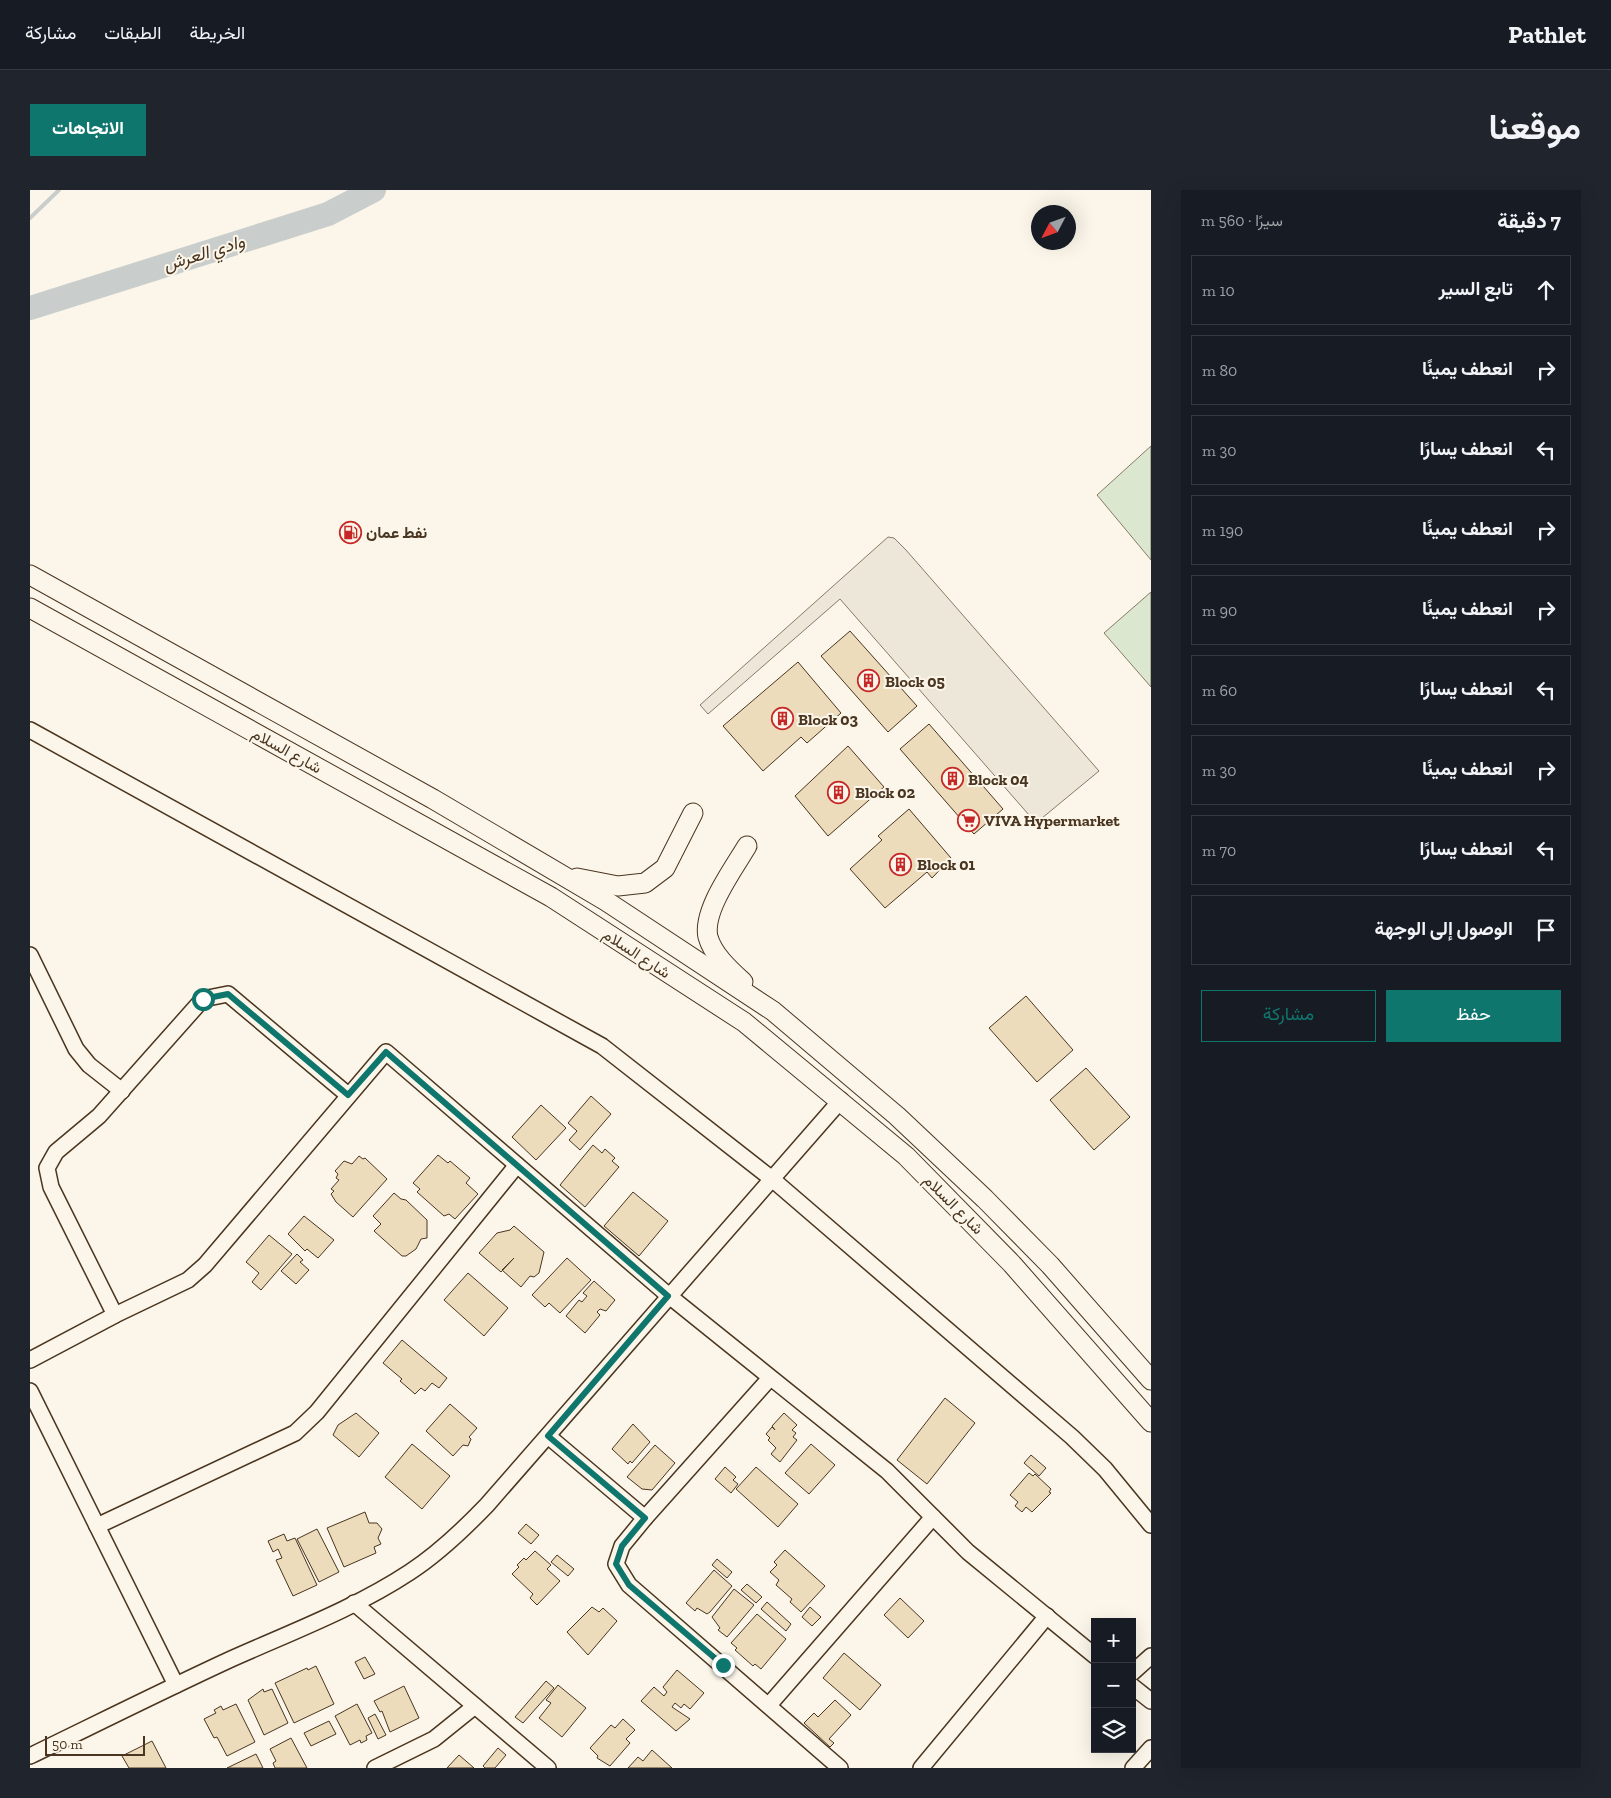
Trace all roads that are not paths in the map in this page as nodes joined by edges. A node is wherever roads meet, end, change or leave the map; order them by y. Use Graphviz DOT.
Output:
graph roads {
  1 [pos="30,575"];
  2 [pos="30,608"];
  3 [pos="30,730"];
  4 [pos="693,813"];
  5 [pos="747,846"];
  6 [pos="559,874"];
  7 [pos="30,955"];
  8 [pos="773,1011"];
  9 [pos="122,1091"];
  10 [pos="348,1095"];
  11 [pos="841,1100"];
  12 [pos="517,1165"];
  13 [pos="772,1178"];
  14 [pos="668,1296"];
  15 [pos="115,1315"];
  16 [pos="30,1360"];
  17 [pos="770,1378"];
  18 [pos="1151,1380"];
  19 [pos="30,1391"];
  20 [pos="1151,1422"];
  21 [pos="548,1436"];
  22 [pos="933,1517"];
  23 [pos="645,1518"];
  24 [pos="1151,1525"];
  25 [pos="97,1526"];
  26 [pos="354,1603"];
  27 [pos="1047,1616"];
  28 [pos="1091,1653"];
  29 [pos="1151,1656"];
  30 [pos="1136,1669"];
  31 [pos="176,1685"];
  32 [pos="1136,1689"];
  33 [pos="1151,1701"];
  34 [pos="769,1705"];
  35 [pos="475,1706"];
  36 [pos="1151,1748"];
  37 [pos="30,1756"];
  38 [pos="375,1768"];
  39 [pos="548,1768"];
  40 [pos="840,1768"];
  41 [pos="921,1768"];
  42 [pos="1133,1768"];
  1 -- 6 [label="main road, شارع السلام"];
  2 -- 11 [label="main road, شارع السلام"];
  3 -- 13 [label="street"];
  4 -- 6 [label="main road"];
  5 -- 8 [label="main road"];
  6 -- 8 [label="main road, شارع السلام"];
  7 -- 9 [label="street"];
  8 -- 18 [label="main road, شارع السلام"];
  9 -- 10 [label="street"];
  9 -- 15 [label="street"];
  10 -- 12 [label="street"];
  10 -- 15 [label="street"];
  11 -- 13 [label="street"];
  11 -- 20 [label="main road, شارع السلام"];
  12 -- 14 [label="street"];
  12 -- 25 [label="street"];
  13 -- 14 [label="street"];
  13 -- 24 [label="street"];
  14 -- 17 [label="street"];
  14 -- 21 [label="street"];
  15 -- 16 [label="street"];
  17 -- 22 [label="street"];
  17 -- 23 [label="street"];
  19 -- 25 [label="street"];
  21 -- 23 [label="street"];
  21 -- 26 [label="street"];
  22 -- 27 [label="street"];
  22 -- 34 [label="street"];
  23 -- 34 [label="street"];
  25 -- 31 [label="street"];
  26 -- 31 [label="street"];
  26 -- 35 [label="street"];
  27 -- 28 [label="street"];
  27 -- 41 [label="street"];
  29 -- 30 [label="street"];
  31 -- 37 [label="street"];
  32 -- 33 [label="street"];
  34 -- 40 [label="street"];
  35 -- 38 [label="street"];
  35 -- 39 [label="street"];
  36 -- 42 [label="street"];
}
